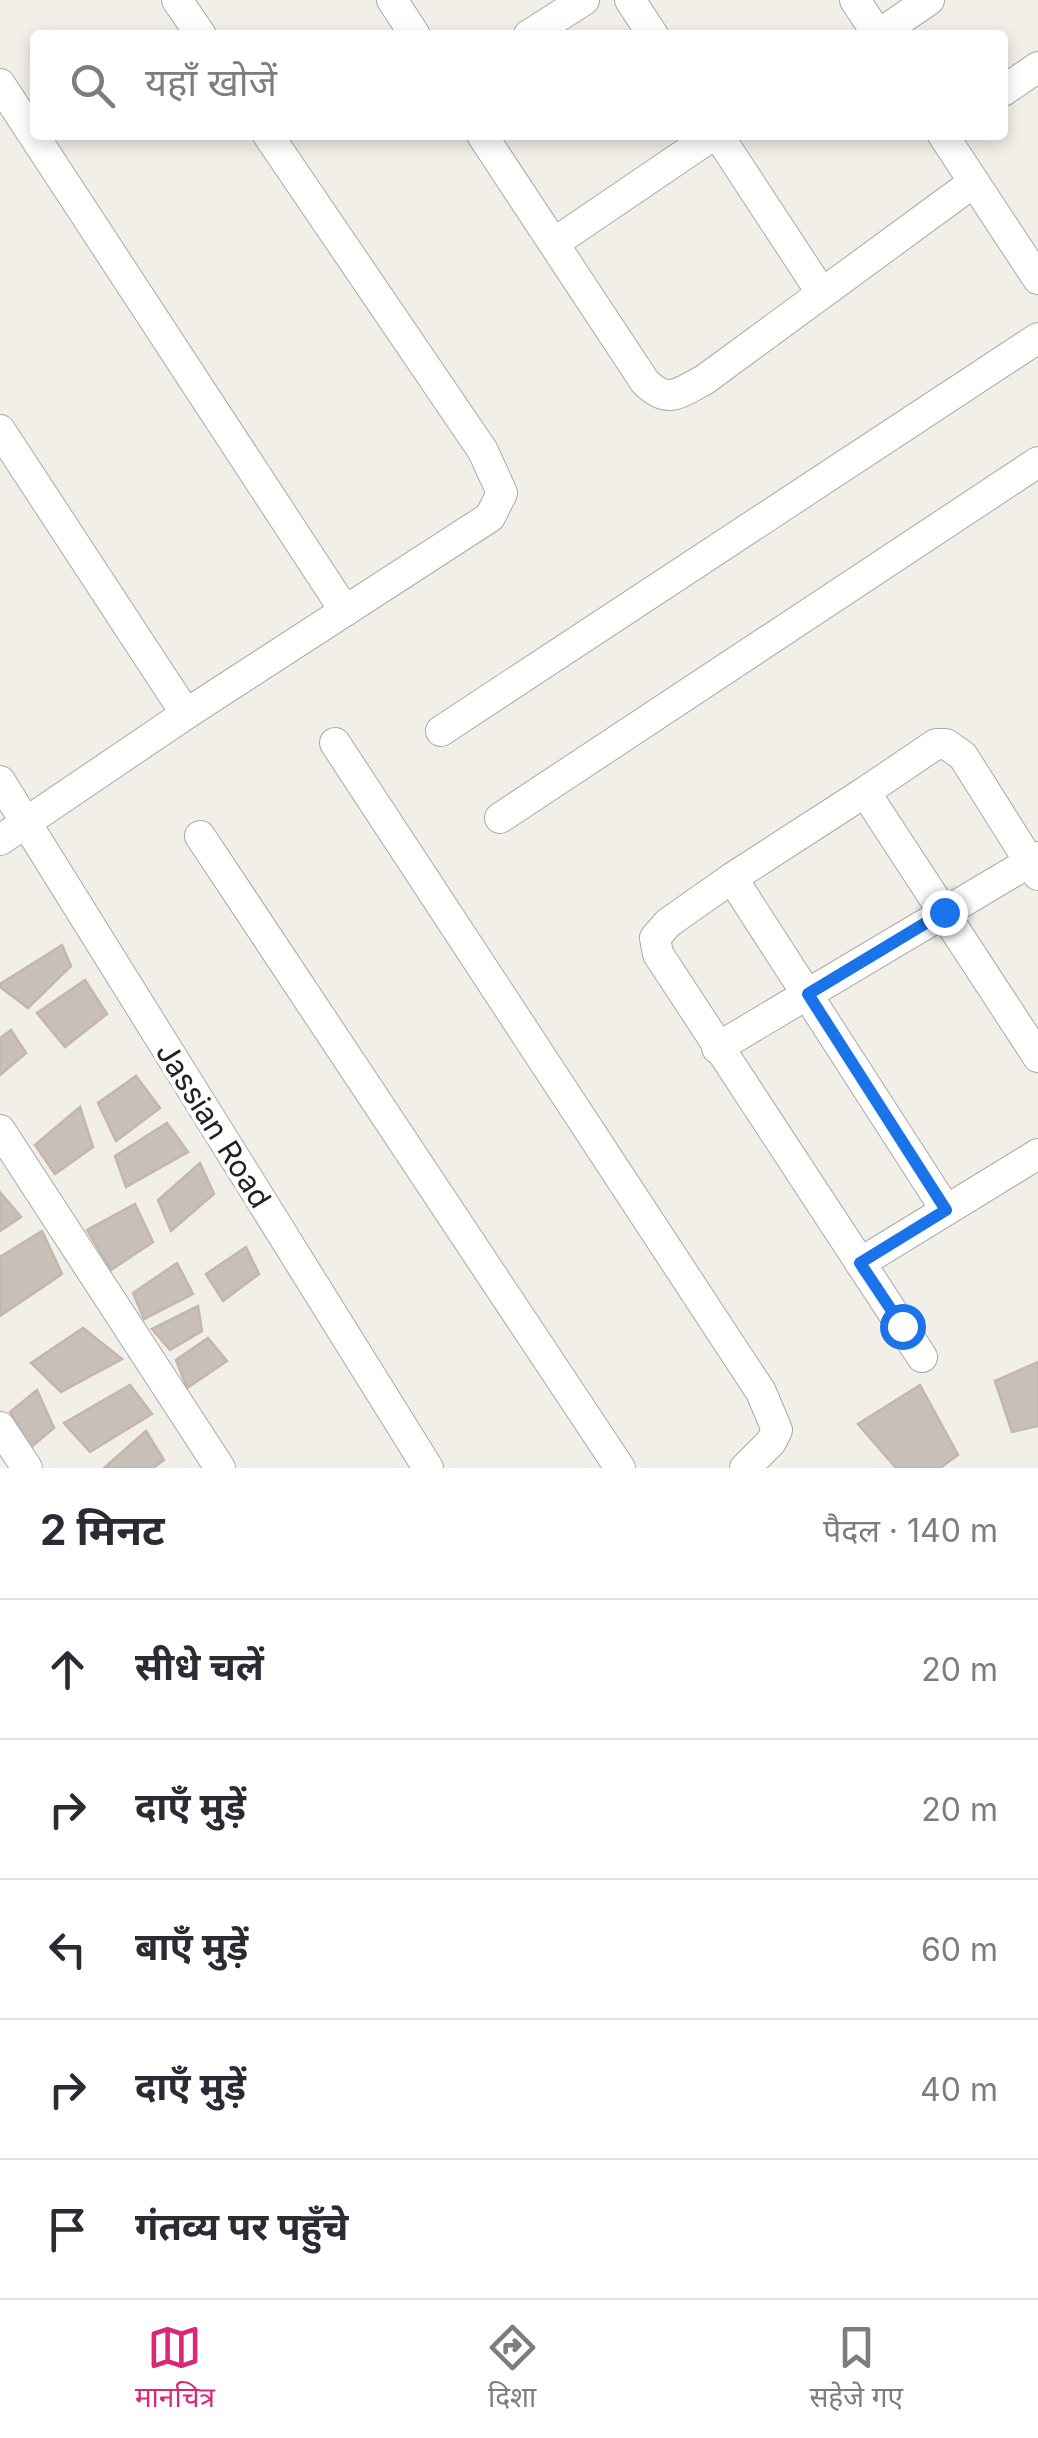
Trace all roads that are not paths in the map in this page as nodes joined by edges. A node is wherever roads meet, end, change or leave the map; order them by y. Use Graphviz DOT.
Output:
graph roads {
  1 [pos="177,0"];
  2 [pos="392,0"];
  3 [pos="584,0"];
  4 [pos="630,0"];
  5 [pos="855,0"];
  6 [pos="930,0"];
  7 [pos="198,30"];
  8 [pos="412,30"];
  9 [pos="537,30"];
  10 [pos="650,30"];
  11 [pos="870,30"];
  12 [pos="877,30"];
  13 [pos="1038,67"];
  14 [pos="0,84"];
  15 [pos="1008,88"];
  16 [pos="30,130"];
  17 [pos="37,140"];
  18 [pos="271,140"];
  19 [pos="485,140"];
  20 [pos="709,140"];
  21 [pos="719,140"];
  22 [pos="947,140"];
  23 [pos="974,182"];
  24 [pos="554,244"];
  25 [pos="1035,267"];
  26 [pos="821,292"];
  27 [pos="1038,338"];
  28 [pos="0,430"];
  29 [pos="1038,462"];
  30 [pos="345,611"];
  31 [pos="186,714"];
  32 [pos="441,731"];
  33 [pos="334,744"];
  34 [pos="0,781"];
  35 [pos="864,792"];
  36 [pos="500,818"];
  37 [pos="26,822"];
  38 [pos="200,836"];
  39 [pos="0,840"];
  40 [pos="1035,864"];
  41 [pos="732,878"];
  42 [pos="944,912"];
  43 [pos="808,994"];
  44 [pos="718,1048"];
  45 [pos="1038,1057"];
  46 [pos="0,1130"];
  47 [pos="1038,1154"];
  48 [pos="946,1210"];
  49 [pos="860,1263"];
  50 [pos="922,1357"];
  51 [pos="0,1427"];
  52 [pos="27,1468"];
  53 [pos="220,1468"];
  54 [pos="428,1468"];
  55 [pos="620,1468"];
  56 [pos="745,1468"];
  1 -- 7 [label="street"];
  2 -- 8 [label="street"];
  3 -- 9 [label="street"];
  4 -- 10 [label="street"];
  5 -- 11 [label="street"];
  6 -- 12 [label="street"];
  13 -- 15 [label="street"];
  14 -- 16 [label="street"];
  17 -- 30 [label="street"];
  18 -- 30 [label="street"];
  19 -- 24 [label="street"];
  20 -- 24 [label="street"];
  21 -- 26 [label="street"];
  22 -- 23 [label="street"];
  23 -- 25 [label="street"];
  23 -- 26 [label="street"];
  24 -- 26 [label="street"];
  27 -- 32 [label="street"];
  28 -- 31 [label="street"];
  29 -- 36 [label="street"];
  30 -- 31 [label="street"];
  31 -- 37 [label="street"];
  33 -- 56 [label="street"];
  34 -- 37 [label="street, Jassian Road"];
  35 -- 40 [label="street"];
  35 -- 41 [label="street"];
  35 -- 42 [label="street"];
  37 -- 39 [label="street"];
  37 -- 54 [label="street, Jassian Road"];
  38 -- 55 [label="street"];
  40 -- 42 [label="street"];
  41 -- 43 [label="street"];
  41 -- 44 [label="street"];
  42 -- 43 [label="street"];
  42 -- 45 [label="street"];
  43 -- 44 [label="street"];
  43 -- 48 [label="street"];
  44 -- 49 [label="street"];
  46 -- 53 [label="street"];
  47 -- 48 [label="street"];
  48 -- 49 [label="street"];
  49 -- 50 [label="street"];
  51 -- 52 [label="street"];
}
